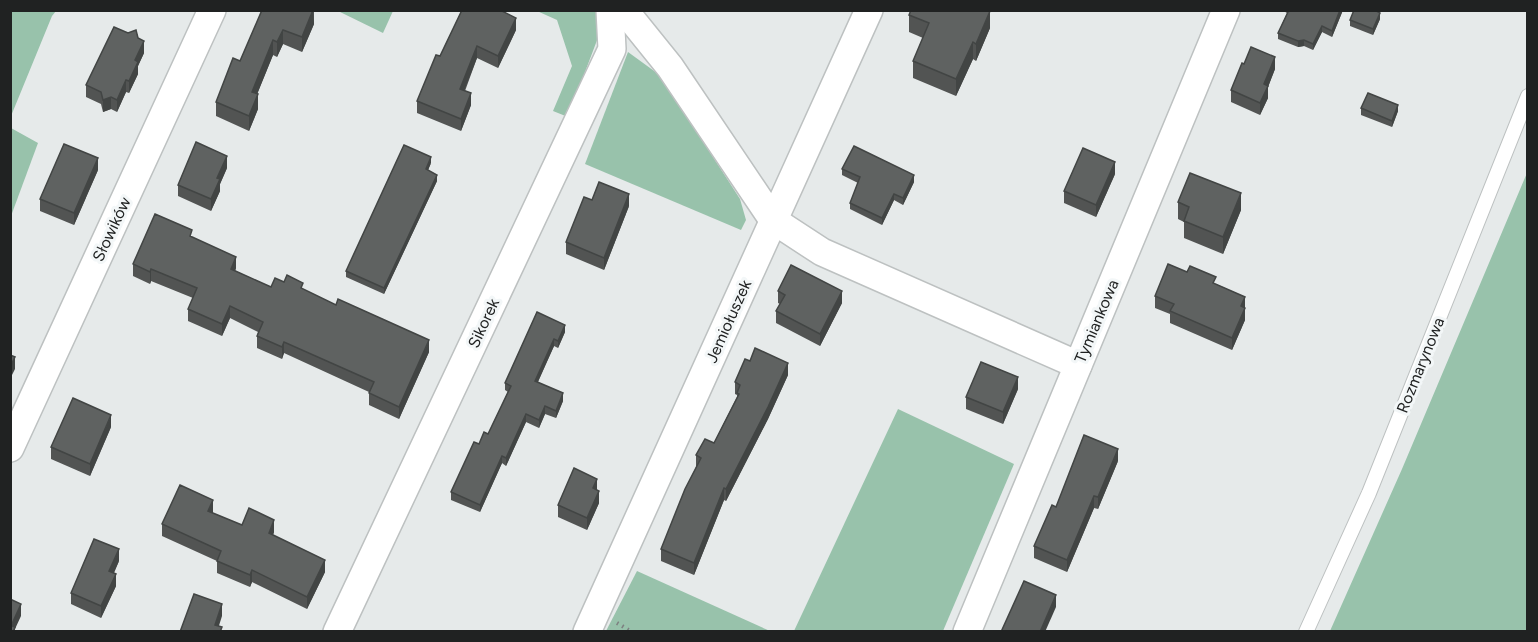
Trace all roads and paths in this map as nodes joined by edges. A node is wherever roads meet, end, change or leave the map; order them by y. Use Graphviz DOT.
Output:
graph roads {
  1 [pos="212,10"];
  2 [pos="610,10"];
  3 [pos="624,10"];
  4 [pos="869,10"];
  5 [pos="1226,10"];
  6 [pos="1527,96"];
  7 [pos="773,220"];
  8 [pos="1078,364"];
  9 [pos="10,448"];
  10 [pos="337,632"];
  11 [pos="587,632"];
  12 [pos="967,632"];
  13 [pos="1306,632"];
  1 -- 9 [label="street, Słowików"];
  2 -- 10 [label="street, Sikorek"];
  3 -- 7 [label="street"];
  4 -- 7 [label="street, Jemiołuszek"];
  5 -- 8 [label="street, Tymiankowa"];
  6 -- 13 [label="lane, Rozmarynowa"];
  7 -- 8 [label="street"];
  7 -- 11 [label="street, Jemiołuszek"];
  8 -- 12 [label="street, Tymiankowa"];
}
